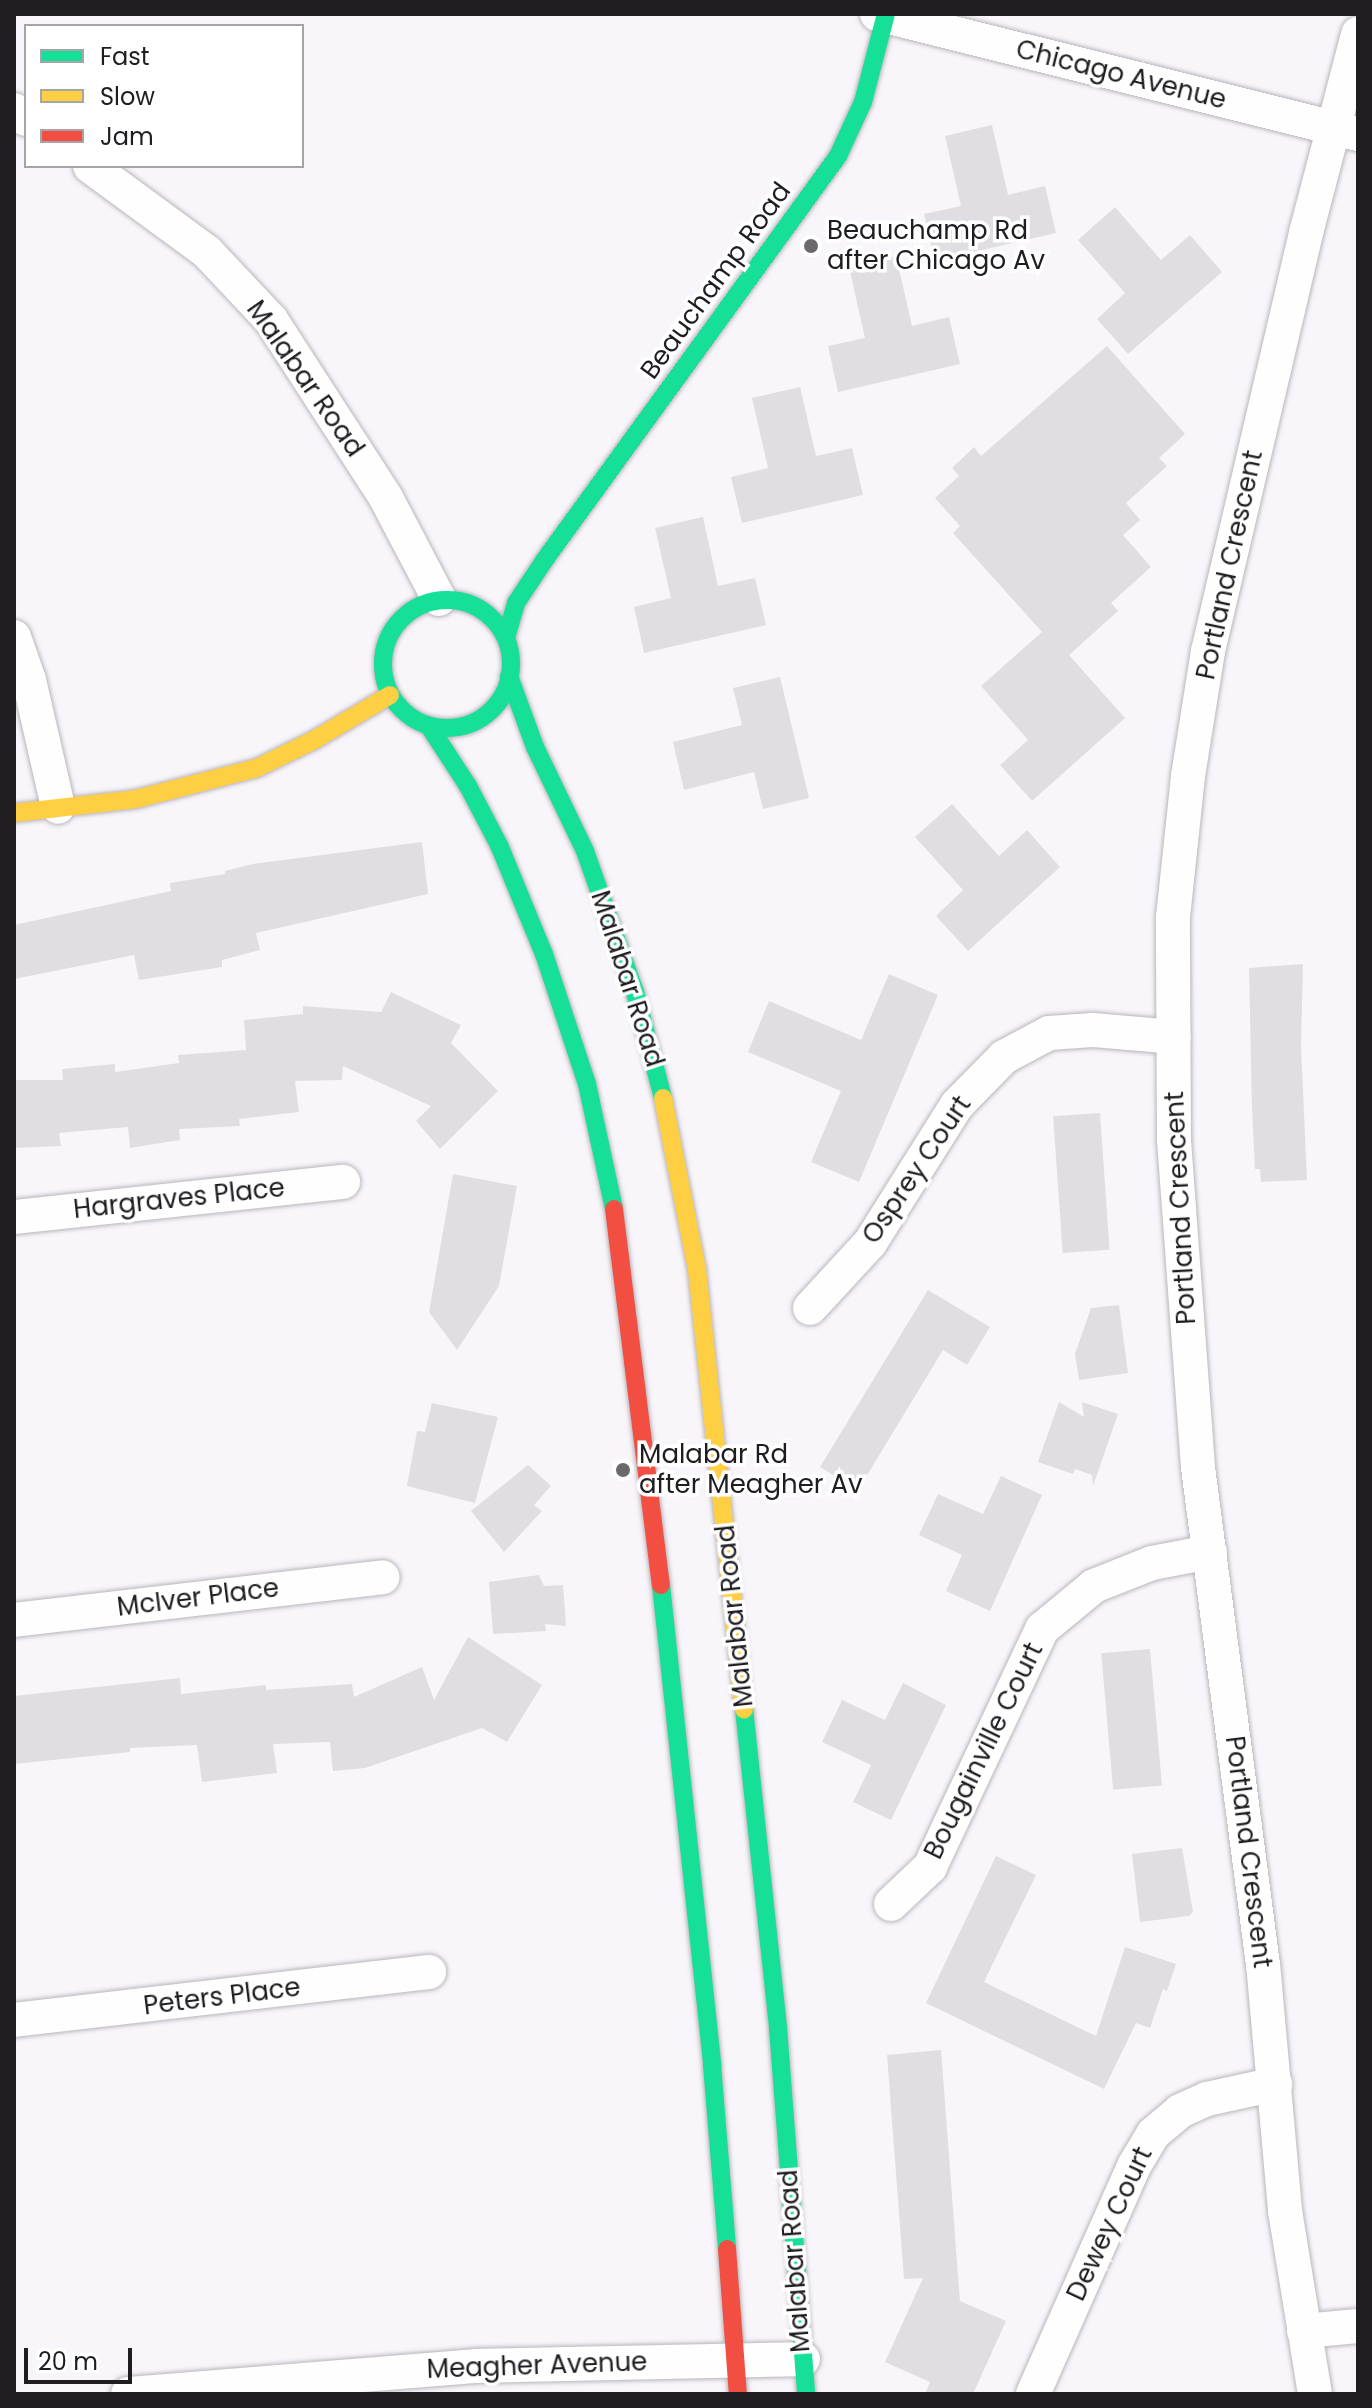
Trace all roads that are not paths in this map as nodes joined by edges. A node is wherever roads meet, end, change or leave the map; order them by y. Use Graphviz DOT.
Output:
graph roads {
  1 [pos="883,15"];
  2 [pos="1358,34"];
  3 [pos="1346,131"];
  4 [pos="93,168"];
  5 [pos="546,558"];
  6 [pos="450,600"];
  7 [pos="14,637"];
  8 [pos="506,638"];
  9 [pos="509,676"];
  10 [pos="390,695"];
  11 [pos="429,726"];
  12 [pos="58,807"];
  13 [pos="14,813"];
  14 [pos="1174,1037"];
  15 [pos="343,1182"];
  16 [pos="14,1217"];
  17 [pos="810,1308"];
  18 [pos="1210,1552"];
  19 [pos="383,1577"];
  20 [pos="14,1620"];
  21 [pos="891,1904"];
  22 [pos="429,1972"];
  23 [pos="14,2020"];
  24 [pos="1275,2084"];
  25 [pos="1358,2326"];
  26 [pos="1304,2331"];
  27 [pos="803,2359"];
  28 [pos="735,2360"];
  29 [pos="128,2394"];
  30 [pos="738,2394"];
  31 [pos="806,2394"];
  32 [pos="1033,2394"];
  33 [pos="1315,2394"];
  1 -- 3 [label="street, Chicago Avenue"];
  1 -- 5 [label="main road, Beauchamp Road"];
  2 -- 3 [label="street, Portland Crescent"];
  3 -- 14 [label="street, Portland Crescent"];
  4 -- 6 [label="street, Malabar Road"];
  5 -- 6 [label="main road, Beauchamp Road"];
  5 -- 8 [label="main road, Beauchamp Road"];
  6 -- 8 [label="main road"];
  6 -- 10 [label="main road"];
  7 -- 12 [label="street"];
  8 -- 9 [label="main road"];
  9 -- 11 [label="main road"];
  9 -- 27 [label="main road, Malabar Road"];
  10 -- 11 [label="main road"];
  10 -- 12 [label="main road"];
  11 -- 28 [label="main road"];
  12 -- 13 [label="main road"];
  14 -- 17 [label="street, Osprey Court"];
  14 -- 18 [label="street, Portland Crescent"];
  15 -- 16 [label="street, Hargraves Place"];
  18 -- 21 [label="street, Bougainville Court"];
  18 -- 24 [label="street, Portland Crescent"];
  19 -- 20 [label="street, McIver Place"];
  22 -- 23 [label="street, Peters Place"];
  24 -- 26 [label="street, Portland Crescent"];
  24 -- 32 [label="street, Dewey Court"];
  25 -- 26 [label="street"];
  26 -- 33 [label="street, Portland Crescent"];
  27 -- 28 [label="street, Meagher Avenue"];
  27 -- 31 [label="main road, Malabar Road"];
  28 -- 29 [label="street, Meagher Avenue"];
  28 -- 30 [label="main road"];
}
